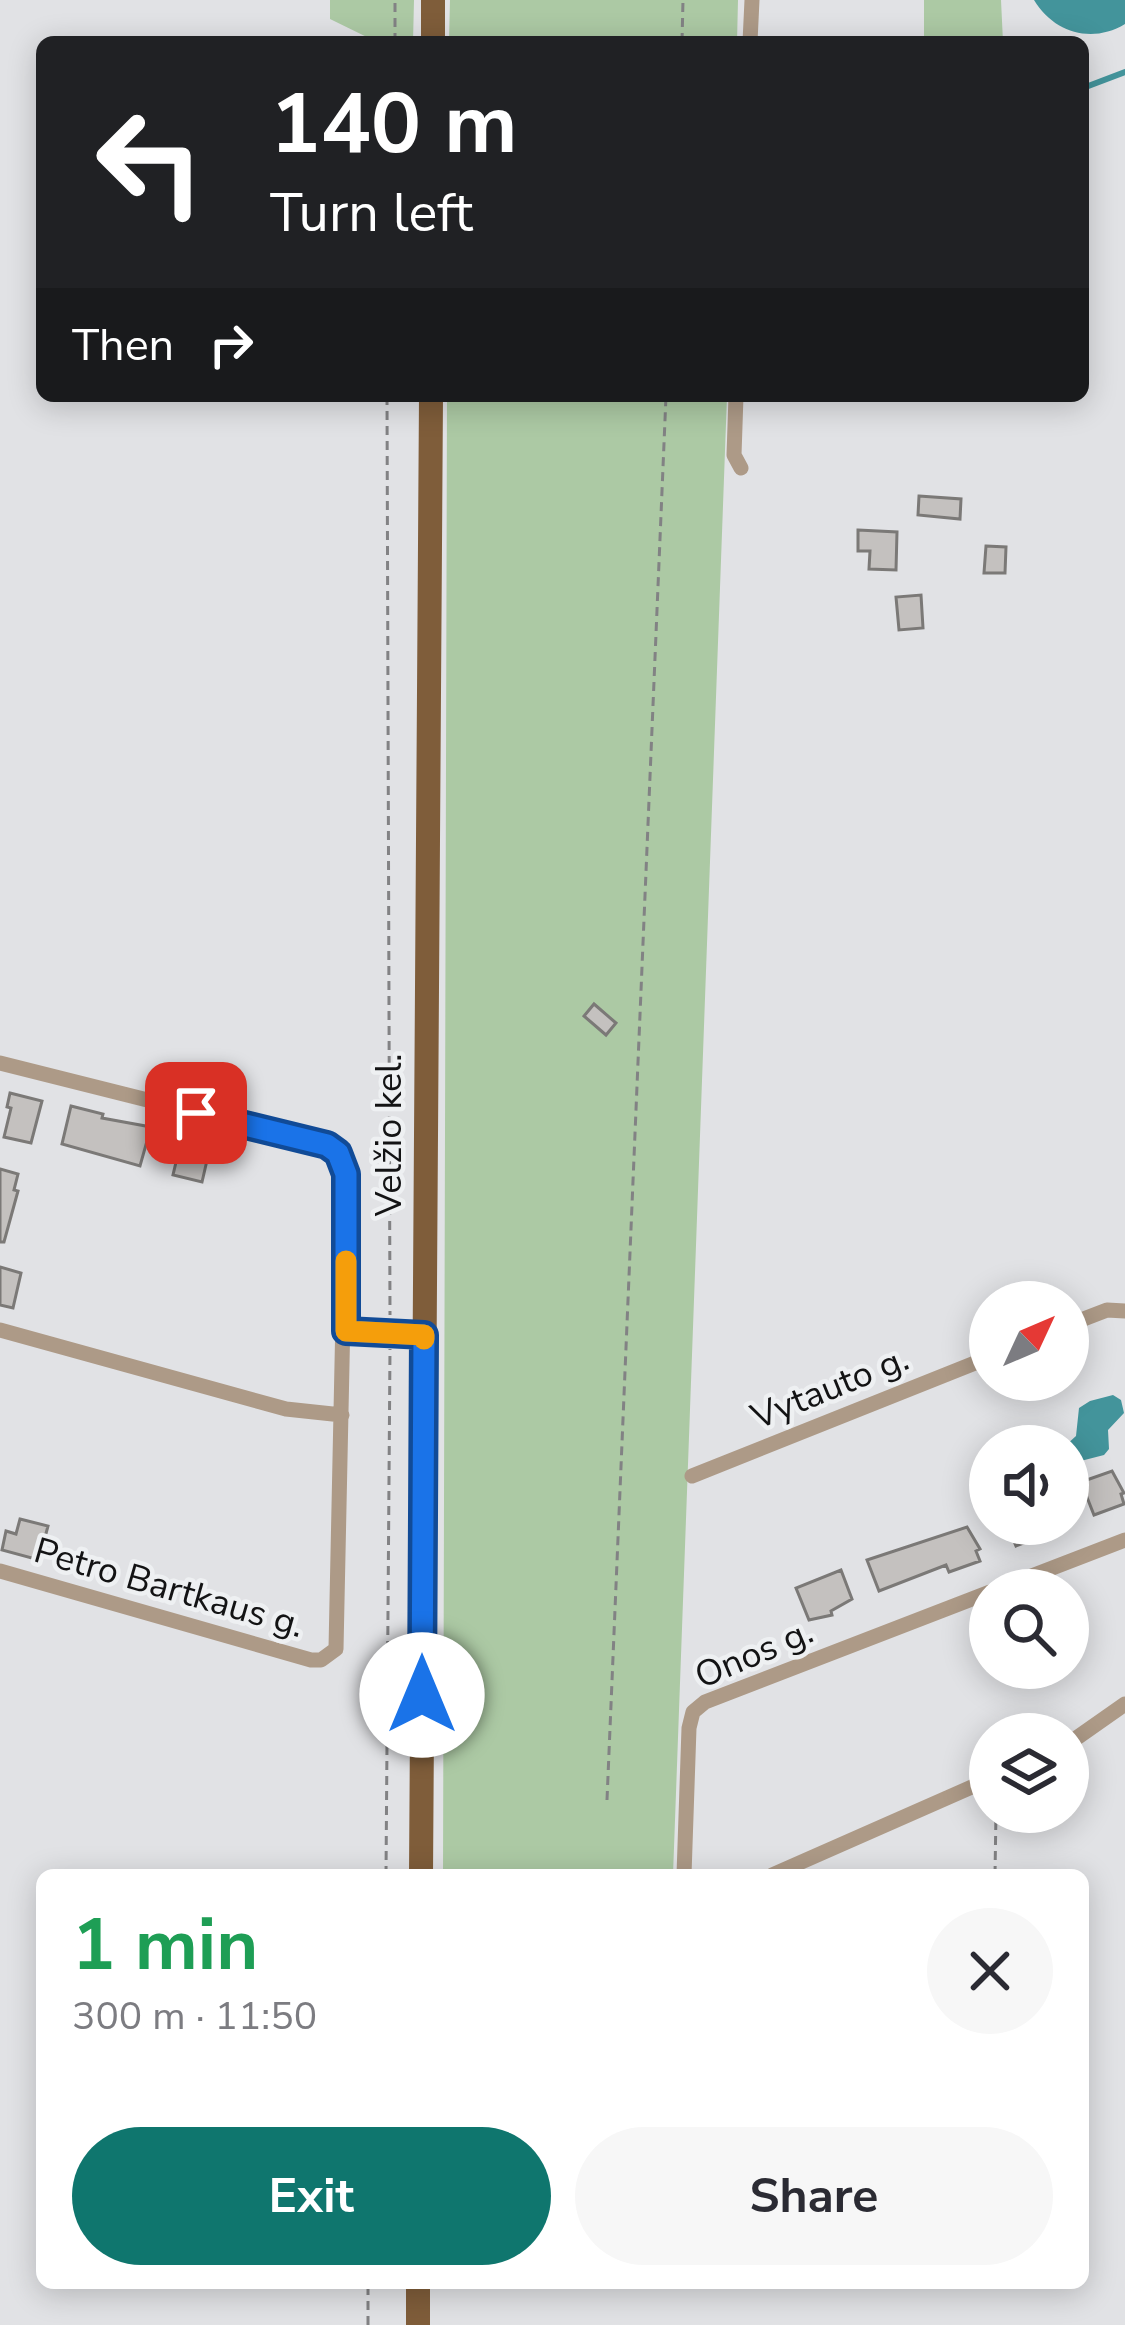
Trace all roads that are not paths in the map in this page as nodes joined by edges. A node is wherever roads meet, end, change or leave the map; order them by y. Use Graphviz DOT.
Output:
graph roads {
  1 [pos="434,0"];
  2 [pos="752,0"];
  3 [pos="433,36"];
  4 [pos="750,36"];
  5 [pos="431,402"];
  6 [pos="736,402"];
  7 [pos="741,468"];
  8 [pos="0,1063"];
  9 [pos="1125,1311"];
  10 [pos="1089,1317"];
  11 [pos="0,1330"];
  12 [pos="346,1331"];
  13 [pos="424,1335"];
  14 [pos="969,1365"];
  15 [pos="342,1415"];
  16 [pos="692,1476"];
  17 [pos="1125,1540"];
  18 [pos="1049,1569"];
  19 [pos="0,1571"];
  20 [pos="969,1600"];
  21 [pos="1125,1704"];
  22 [pos="1089,1729"];
  23 [pos="969,1788"];
  24 [pos="421,1869"];
  25 [pos="684,1869"];
  26 [pos="786,1869"];
  27 [pos="418,2289"];
  28 [pos="418,2325"];
  1 -- 3 [label="main road"];
  2 -- 4 [label="street"];
  5 -- 13 [label="main road, Velžio kel."];
  6 -- 7 [label="street"];
  8 -- 12 [label="street"];
  9 -- 10 [label="street"];
  11 -- 15 [label="street"];
  12 -- 13 [label="street"];
  12 -- 15 [label="street"];
  13 -- 24 [label="main road, Velžio kel."];
  14 -- 16 [label="street, Vytauto g."];
  15 -- 19 [label="street, Petro Bartkaus g."];
  17 -- 18 [label="street, Onos g."];
  20 -- 25 [label="street, Onos g."];
  21 -- 22 [label="street"];
  23 -- 26 [label="street"];
  27 -- 28 [label="main road"];
}
